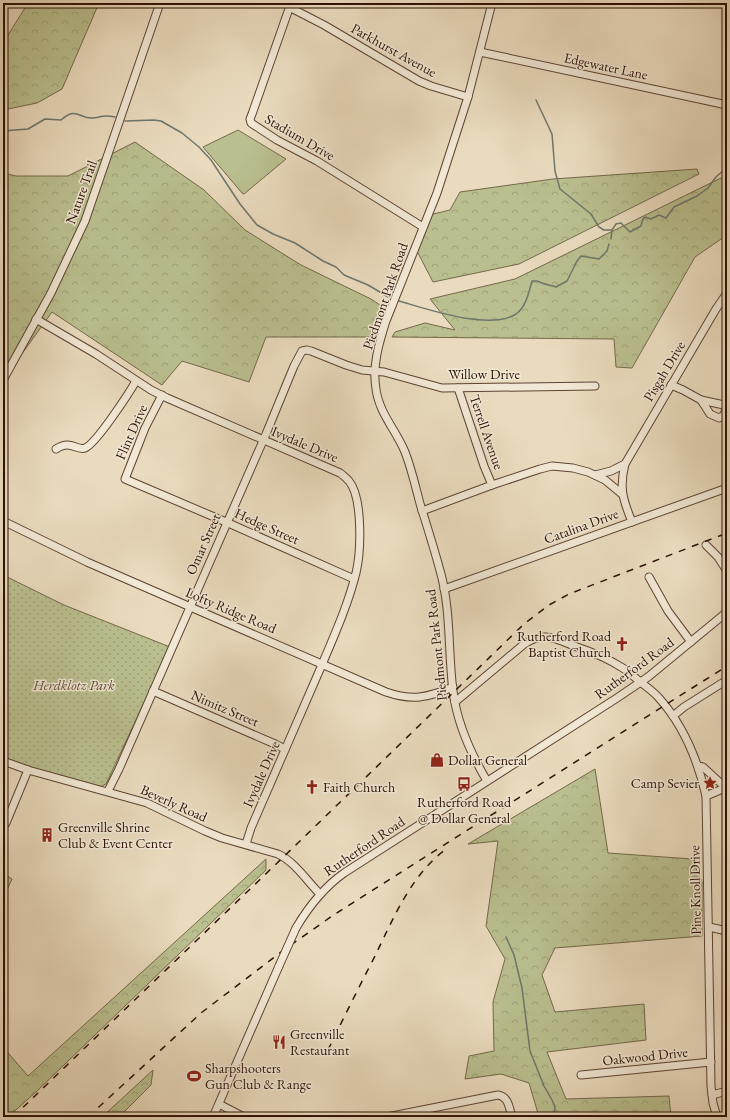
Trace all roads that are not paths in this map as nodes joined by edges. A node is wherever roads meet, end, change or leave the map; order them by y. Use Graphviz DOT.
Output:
graph roads {
  1 [pos="160,3"];
  2 [pos="492,3"];
  3 [pos="290,5"];
  4 [pos="480,52"];
  5 [pos="468,97"];
  6 [pos="727,105"];
  7 [pos="423,227"];
  8 [pos="727,293"];
  9 [pos="36,319"];
  10 [pos="302,351"];
  11 [pos="375,372"];
  12 [pos="3,380"];
  13 [pos="136,381"];
  14 [pos="671,385"];
  15 [pos="595,386"];
  16 [pos="458,388"];
  17 [pos="162,395"];
  18 [pos="700,400"];
  19 [pos="263,440"];
  20 [pos="56,449"];
  21 [pos="625,464"];
  22 [pos="595,475"];
  23 [pos="126,479"];
  24 [pos="492,485"];
  25 [pos="727,488"];
  26 [pos="622,494"];
  27 [pos="422,511"];
  28 [pos="3,521"];
  29 [pos="226,522"];
  30 [pos="632,522"];
  31 [pos="706,545"];
  32 [pos="727,571"];
  33 [pos="648,577"];
  34 [pos="354,579"];
  35 [pos="444,589"];
  36 [pos="190,606"];
  37 [pos="727,612"];
  38 [pos="692,642"];
  39 [pos="322,664"];
  40 [pos="727,680"];
  41 [pos="640,682"];
  42 [pos="453,687"];
  43 [pos="153,691"];
  44 [pos="455,702"];
  45 [pos="673,716"];
  46 [pos="285,749"];
  47 [pos="3,761"];
  48 [pos="698,766"];
  49 [pos="28,770"];
  50 [pos="487,781"];
  51 [pos="726,789"];
  52 [pos="108,791"];
  53 [pos="706,796"];
  54 [pos="3,827"];
  55 [pos="246,844"];
  56 [pos="320,894"];
  57 [pos="709,927"];
  58 [pos="727,931"];
  59 [pos="711,1062"];
  60 [pos="581,1075"];
  61 [pos="727,1091"];
  62 [pos="712,1095"];
  63 [pos="219,1104"];
  64 [pos="213,1117"];
  65 [pos="244,1117"];
  66 [pos="387,1117"];
  67 [pos="512,1117"];
  68 [pos="717,1117"];
  1 -- 9 [label="street, Nature Trail"];
  2 -- 4 [label="street, Piedmont Park Road"];
  3 -- 5 [label="street, Parkhurst Avenue"];
  3 -- 7 [label="street, Stadium Drive"];
  4 -- 5 [label="street, Piedmont Park Road"];
  4 -- 6 [label="street, Edgewater Lane"];
  5 -- 7 [label="street, Piedmont Park Road"];
  7 -- 11 [label="street, Piedmont Park Road"];
  8 -- 14 [label="street, Pisgah Drive"];
  9 -- 12 [label="street, Nature Trail"];
  9 -- 13 [label="street, Ivydale Drive"];
  10 -- 11 [label="street, Willow Drive"];
  10 -- 19 [label="street, Omar Street"];
  11 -- 16 [label="street, Willow Drive"];
  11 -- 27 [label="street, Piedmont Park Road"];
  13 -- 17 [label="street, Ivydale Drive"];
  13 -- 20 [label="street"];
  14 -- 18 [label="street"];
  14 -- 21 [label="street, Pisgah Drive"];
  15 -- 16 [label="street, Willow Drive"];
  16 -- 24 [label="street, Terrell Avenue"];
  17 -- 19 [label="street, Ivydale Drive"];
  17 -- 23 [label="street, Flint Drive"];
  19 -- 29 [label="street, Omar Street"];
  19 -- 34 [label="street, Ivydale Drive"];
  21 -- 22 [label="street"];
  21 -- 26 [label="street, Pisgah Drive"];
  22 -- 24 [label="street"];
  22 -- 26 [label="street"];
  23 -- 29 [label="street, Hedge Street"];
  24 -- 27 [label="street"];
  25 -- 30 [label="street, Catalina Drive"];
  26 -- 30 [label="street, Pisgah Drive"];
  27 -- 35 [label="street, Piedmont Park Road"];
  28 -- 36 [label="street, Lofty Ridge Road"];
  29 -- 34 [label="street, Hedge Street"];
  29 -- 36 [label="street, Omar Street"];
  30 -- 35 [label="street, Catalina Drive"];
  31 -- 32 [label="street"];
  33 -- 38 [label="street"];
  34 -- 39 [label="street, Ivydale Drive"];
  35 -- 42 [label="street, Piedmont Park Road"];
  36 -- 39 [label="street, Lofty Ridge Road"];
  36 -- 43 [label="street, Omar Street"];
  37 -- 38 [label="street, Rutherford Road"];
  38 -- 41 [label="street, Rutherford Road"];
  39 -- 42 [label="street, Lofty Ridge Road"];
  39 -- 46 [label="street, Ivydale Drive"];
  40 -- 45 [label="street"];
  41 -- 44 [label="street, Pine Knoll Drive"];
  41 -- 45 [label="street, Pine Knoll Drive"];
  41 -- 50 [label="street, Rutherford Road"];
  42 -- 44 [label="street, Piedmont Park Road"];
  43 -- 46 [label="street, Nimitz Street"];
  43 -- 52 [label="street, Omar Street"];
  44 -- 50 [label="street, Piedmont Park Road"];
  45 -- 48 [label="street, Pine Knoll Drive"];
  46 -- 55 [label="street, Ivydale Drive"];
  47 -- 49 [label="street, Beverly Road"];
  48 -- 51 [label="street"];
  48 -- 53 [label="street, Pine Knoll Drive"];
  49 -- 52 [label="street, Beverly Road"];
  49 -- 54 [label="street"];
  50 -- 56 [label="street, Rutherford Road"];
  51 -- 53 [label="street"];
  52 -- 55 [label="street, Beverly Road"];
  53 -- 57 [label="street, Pine Knoll Drive"];
  55 -- 56 [label="street, Beverly Road"];
  56 -- 63 [label="street, Rutherford Road, bridge"];
  57 -- 58 [label="street"];
  57 -- 59 [label="street, Pine Knoll Drive"];
  59 -- 60 [label="street, Oakwood Drive"];
  59 -- 62 [label="street, Pine Knoll Drive"];
  61 -- 62 [label="street"];
  62 -- 68 [label="street, Pine Knoll Drive"];
  63 -- 64 [label="street, Rutherford Road"];
  63 -- 65 [label="street"];
  66 -- 67 [label="street"];
}
